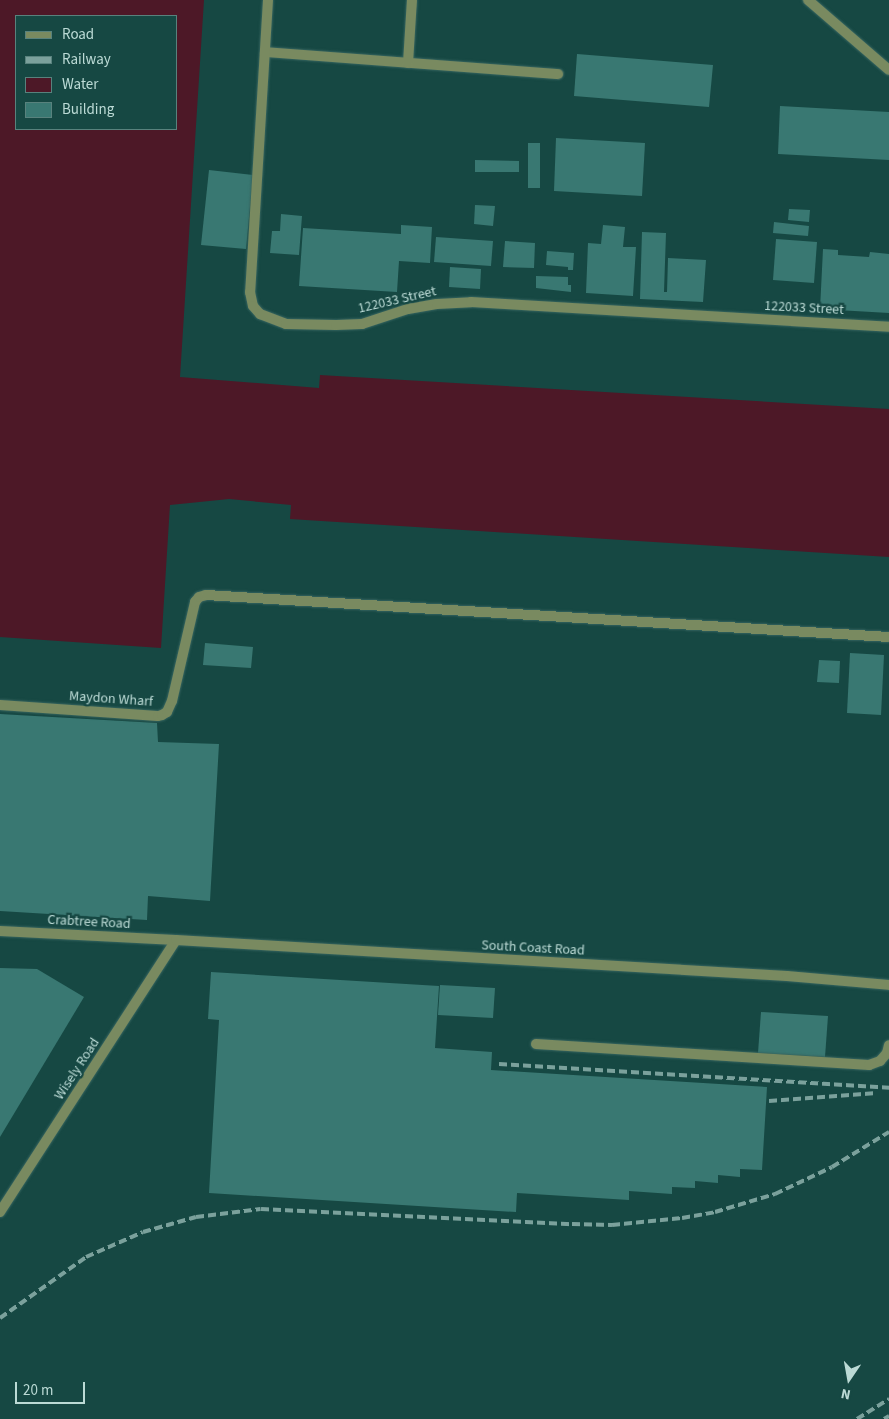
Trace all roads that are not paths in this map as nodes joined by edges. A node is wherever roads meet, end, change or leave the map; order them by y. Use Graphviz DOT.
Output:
graph roads {
  1 [pos="268,0"];
  2 [pos="412,0"];
  3 [pos="808,0"];
  4 [pos="265,52"];
  5 [pos="408,62"];
  6 [pos="889,70"];
  7 [pos="558,74"];
  8 [pos="889,327"];
  9 [pos="889,637"];
  10 [pos="0,705"];
  11 [pos="0,931"];
  12 [pos="176,940"];
  13 [pos="889,985"];
  14 [pos="536,1044"];
  15 [pos="889,1045"];
  16 [pos="0,1212"];
  1 -- 4 [label="street, 122033 Street"];
  2 -- 5 [label="street"];
  3 -- 6 [label="street"];
  4 -- 5 [label="street"];
  4 -- 8 [label="street, 122033 Street"];
  5 -- 7 [label="street"];
  9 -- 10 [label="street, Maydon Wharf"];
  11 -- 12 [label="street, Crabtree Road"];
  12 -- 13 [label="street, South Coast Road"];
  12 -- 16 [label="street, Wisely Road"];
  14 -- 15 [label="street"];
}
